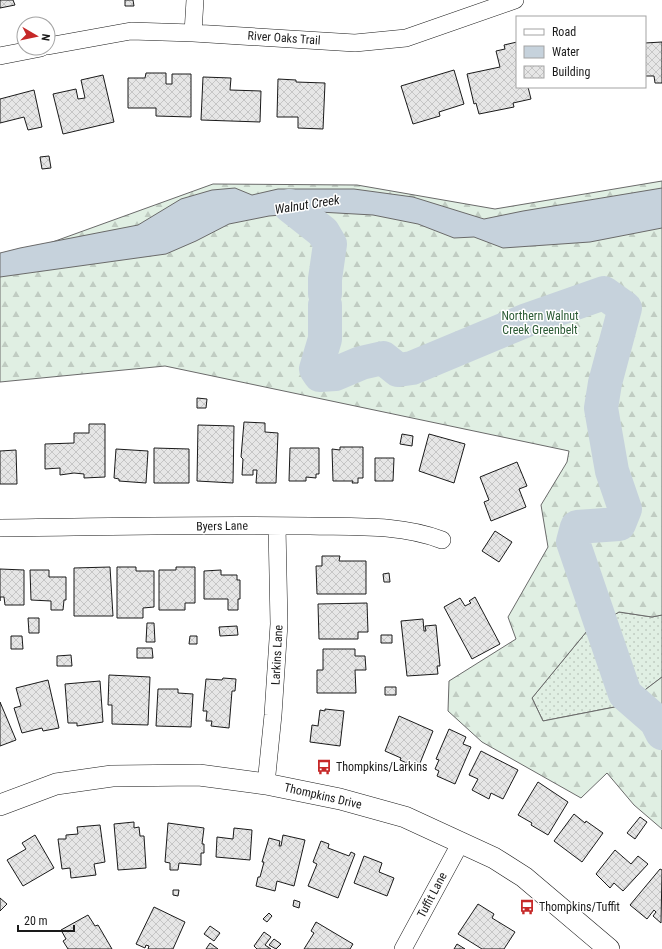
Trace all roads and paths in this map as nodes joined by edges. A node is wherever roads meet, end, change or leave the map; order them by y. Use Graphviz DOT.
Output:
graph roads {
  1 [pos="195,0"];
  2 [pos="515,0"];
  3 [pos="193,33"];
  4 [pos="56,45"];
  5 [pos="16,53"];
  6 [pos="0,56"];
  7 [pos="277,526"];
  8 [pos="0,528"];
  9 [pos="442,540"];
  10 [pos="266,784"];
  11 [pos="0,805"];
  12 [pos="461,842"];
  13 [pos="403,949"];
  14 [pos="609,949"];
  1 -- 3 [label="street"];
  2 -- 3 [label="street, River Oaks Trail"];
  3 -- 4 [label="street, River Oaks Trail"];
  5 -- 6 [label="street"];
  7 -- 8 [label="street, Byers Lane"];
  7 -- 9 [label="street, Byers Lane"];
  7 -- 10 [label="street, Larkins Lane"];
  10 -- 11 [label="street, Thompkins Drive"];
  10 -- 12 [label="street, Thompkins Drive"];
  12 -- 13 [label="street, Tuffit Lane"];
  12 -- 14 [label="street, Thompkins Drive"];
}
